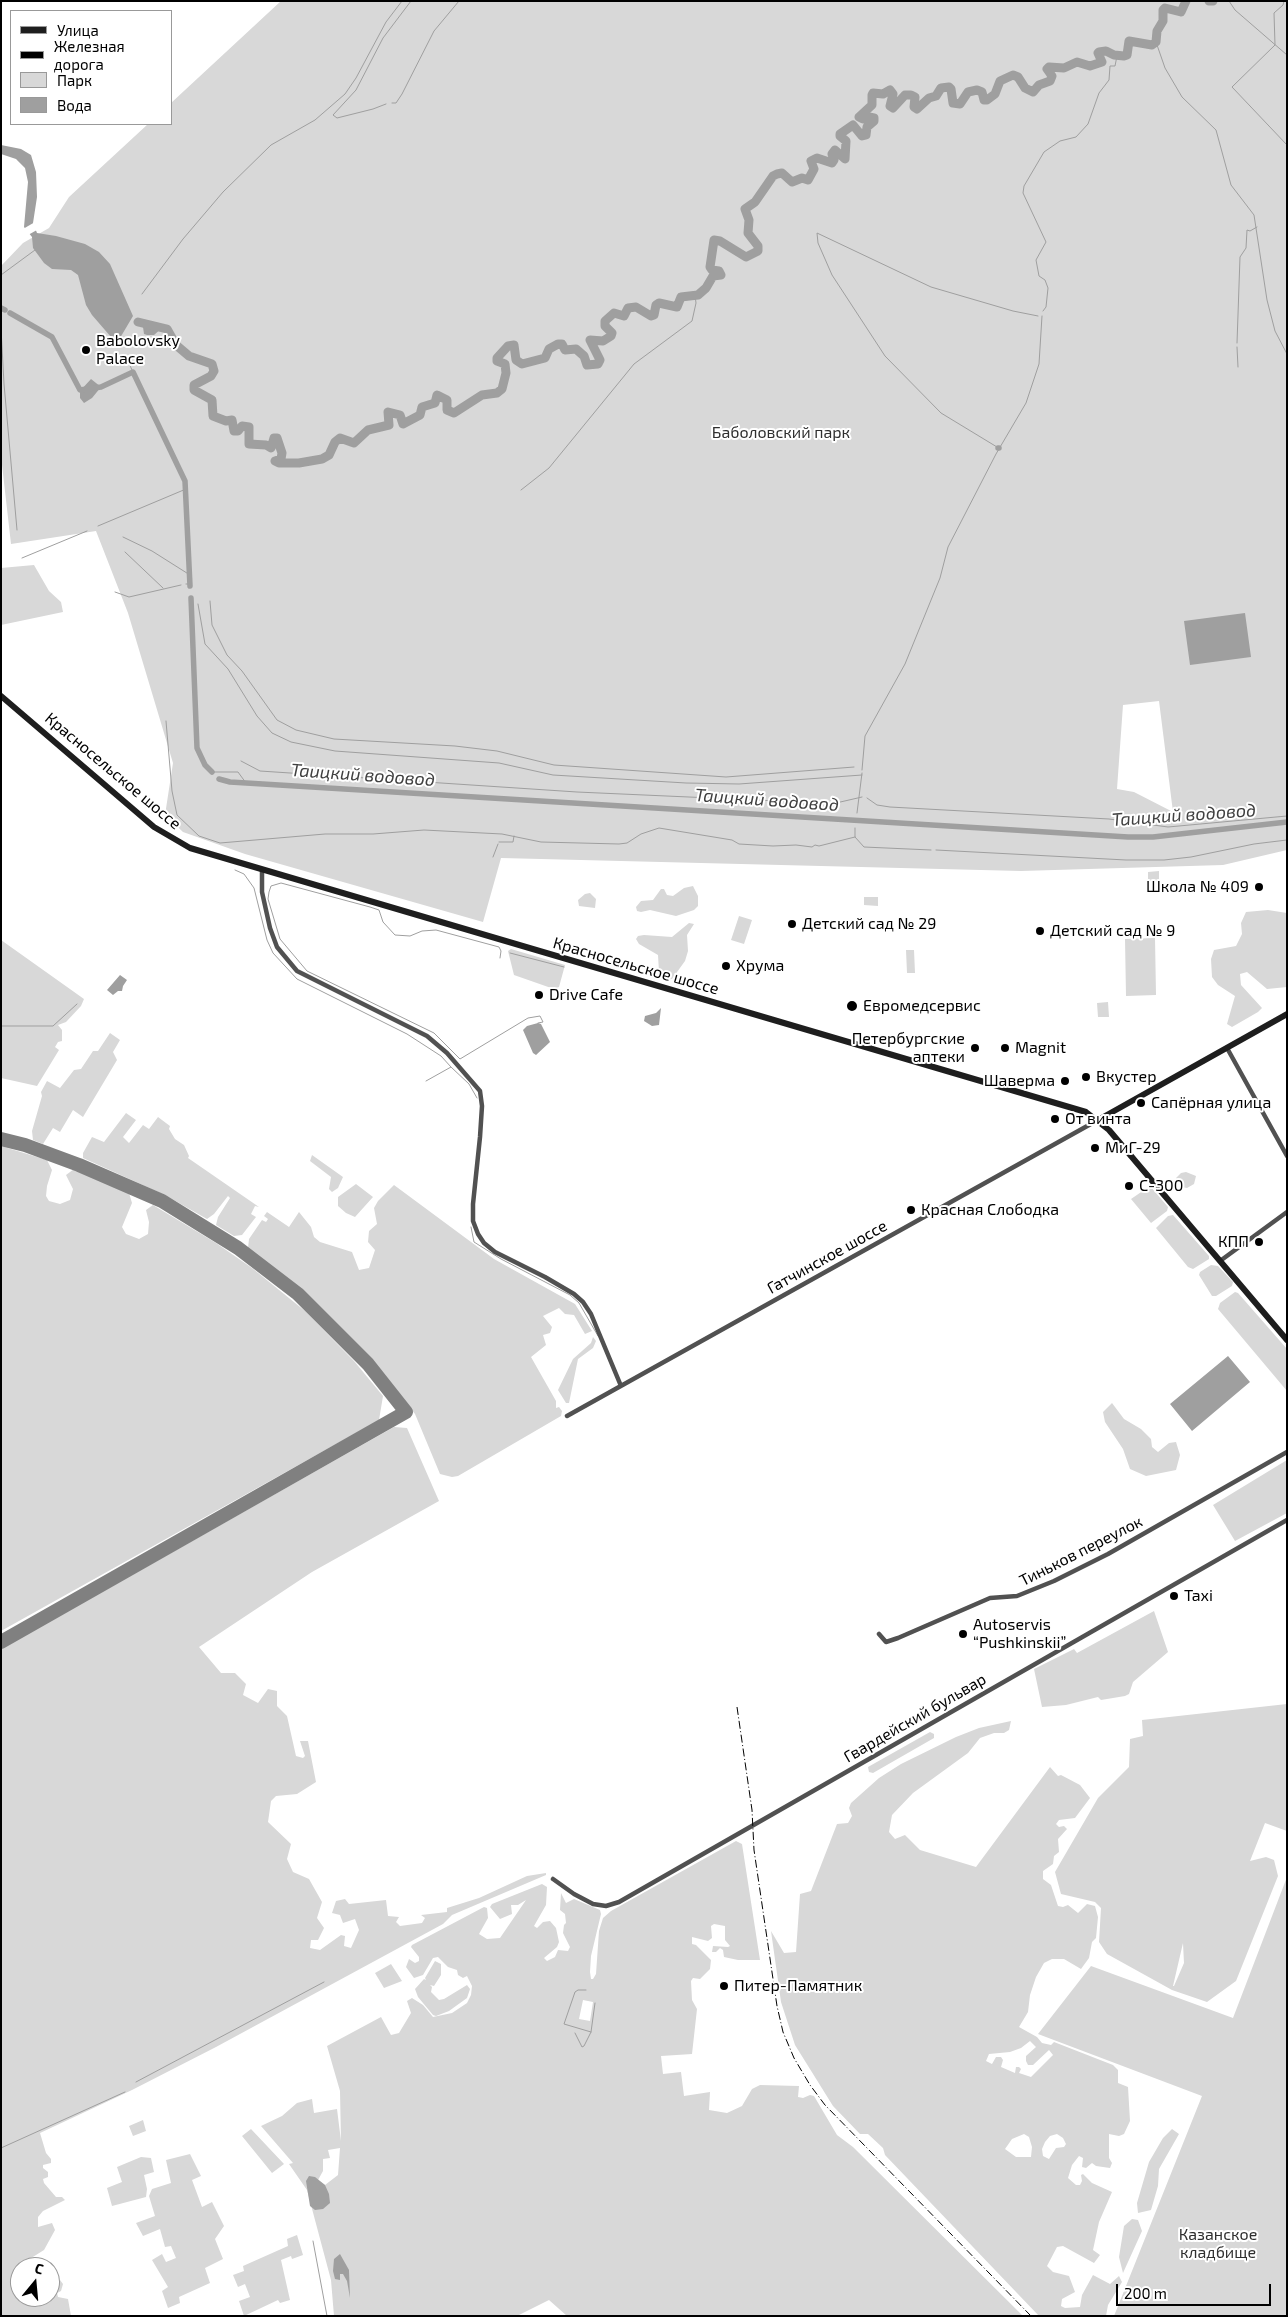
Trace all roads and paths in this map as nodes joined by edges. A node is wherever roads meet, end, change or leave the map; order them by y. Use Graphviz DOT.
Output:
graph roads {
  1 [pos="1,696"];
  2 [pos="262,871"];
  3 [pos="1287,1014"];
  4 [pos="1226,1048"];
  5 [pos="1098,1120"];
  6 [pos="1287,1156"];
  7 [pos="1287,1212"];
  8 [pos="1220,1261"];
  9 [pos="1287,1340"];
  10 [pos="621,1386"];
  11 [pos="567,1416"];
  12 [pos="1287,1452"];
  13 [pos="1287,1520"];
  14 [pos="879,1634"];
  15 [pos="553,1879"];
  1 -- 2 [label="main road, Красносельское шоссе"];
  2 -- 5 [label="main road, Красносельское шоссе"];
  2 -- 10 [label="street"];
  3 -- 4 [label="main road"];
  4 -- 5 [label="main road"];
  4 -- 6 [label="street"];
  5 -- 8 [label="main road"];
  5 -- 10 [label="street, Гатчинское шоссе"];
  7 -- 8 [label="street"];
  8 -- 9 [label="main road"];
  10 -- 11 [label="street, Гатчинское шоссе"];
  12 -- 14 [label="street, Тиньков переулок"];
  13 -- 15 [label="street, Гвардейский бульвар"];
}
